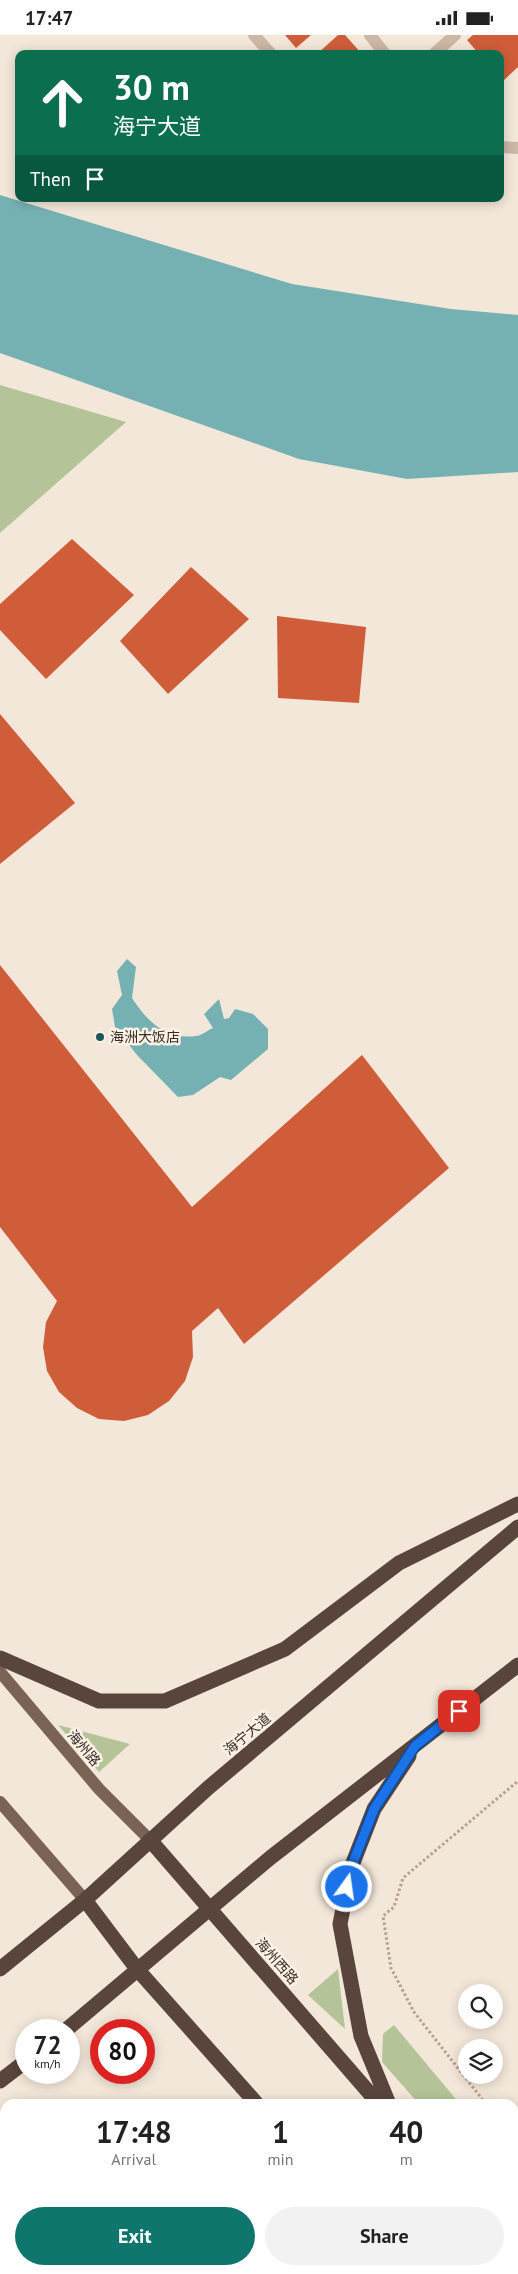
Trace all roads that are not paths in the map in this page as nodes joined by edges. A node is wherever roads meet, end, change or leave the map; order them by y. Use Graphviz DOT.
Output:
graph roads {
  1 [pos="254,35"];
  2 [pos="370,35"];
  3 [pos="455,35"];
  4 [pos="267,50"];
  5 [pos="383,50"];
  6 [pos="438,50"];
  7 [pos="504,147"];
  8 [pos="518,148"];
  9 [pos="518,1503"];
  10 [pos="518,1527"];
  11 [pos="0,1657"];
  12 [pos="518,1665"];
  13 [pos="0,1672"];
  14 [pos="415,1746"];
  15 [pos="0,1802"];
  16 [pos="150,1840"];
  17 [pos="85,1900"];
  18 [pos="210,1908"];
  19 [pos="0,1969"];
  20 [pos="137,1969"];
  21 [pos="79,2019"];
  22 [pos="15,2069"];
  23 [pos="0,2081"];
  24 [pos="253,2099"];
  25 [pos="375,2099"];
  26 [pos="387,2099"];
  1 -- 4 [label="street"];
  2 -- 5 [label="street"];
  3 -- 6 [label="street"];
  7 -- 8 [label="street"];
  9 -- 11 [label="highway"];
  10 -- 16 [label="highway, 海宁大道"];
  12 -- 14 [label="highway"];
  13 -- 16 [label="main road, 海州路"];
  14 -- 18 [label="highway"];
  14 -- 26 [label="highway"];
  15 -- 17 [label="main road"];
  16 -- 17 [label="highway, 海宁大道"];
  16 -- 18 [label="highway, 海州西路"];
  17 -- 19 [label="highway, 海宁大道"];
  17 -- 20 [label="highway"];
  18 -- 20 [label="highway"];
  18 -- 25 [label="highway, 海州西路"];
  20 -- 21 [label="highway"];
  20 -- 24 [label="highway"];
  22 -- 23 [label="highway"];
}
